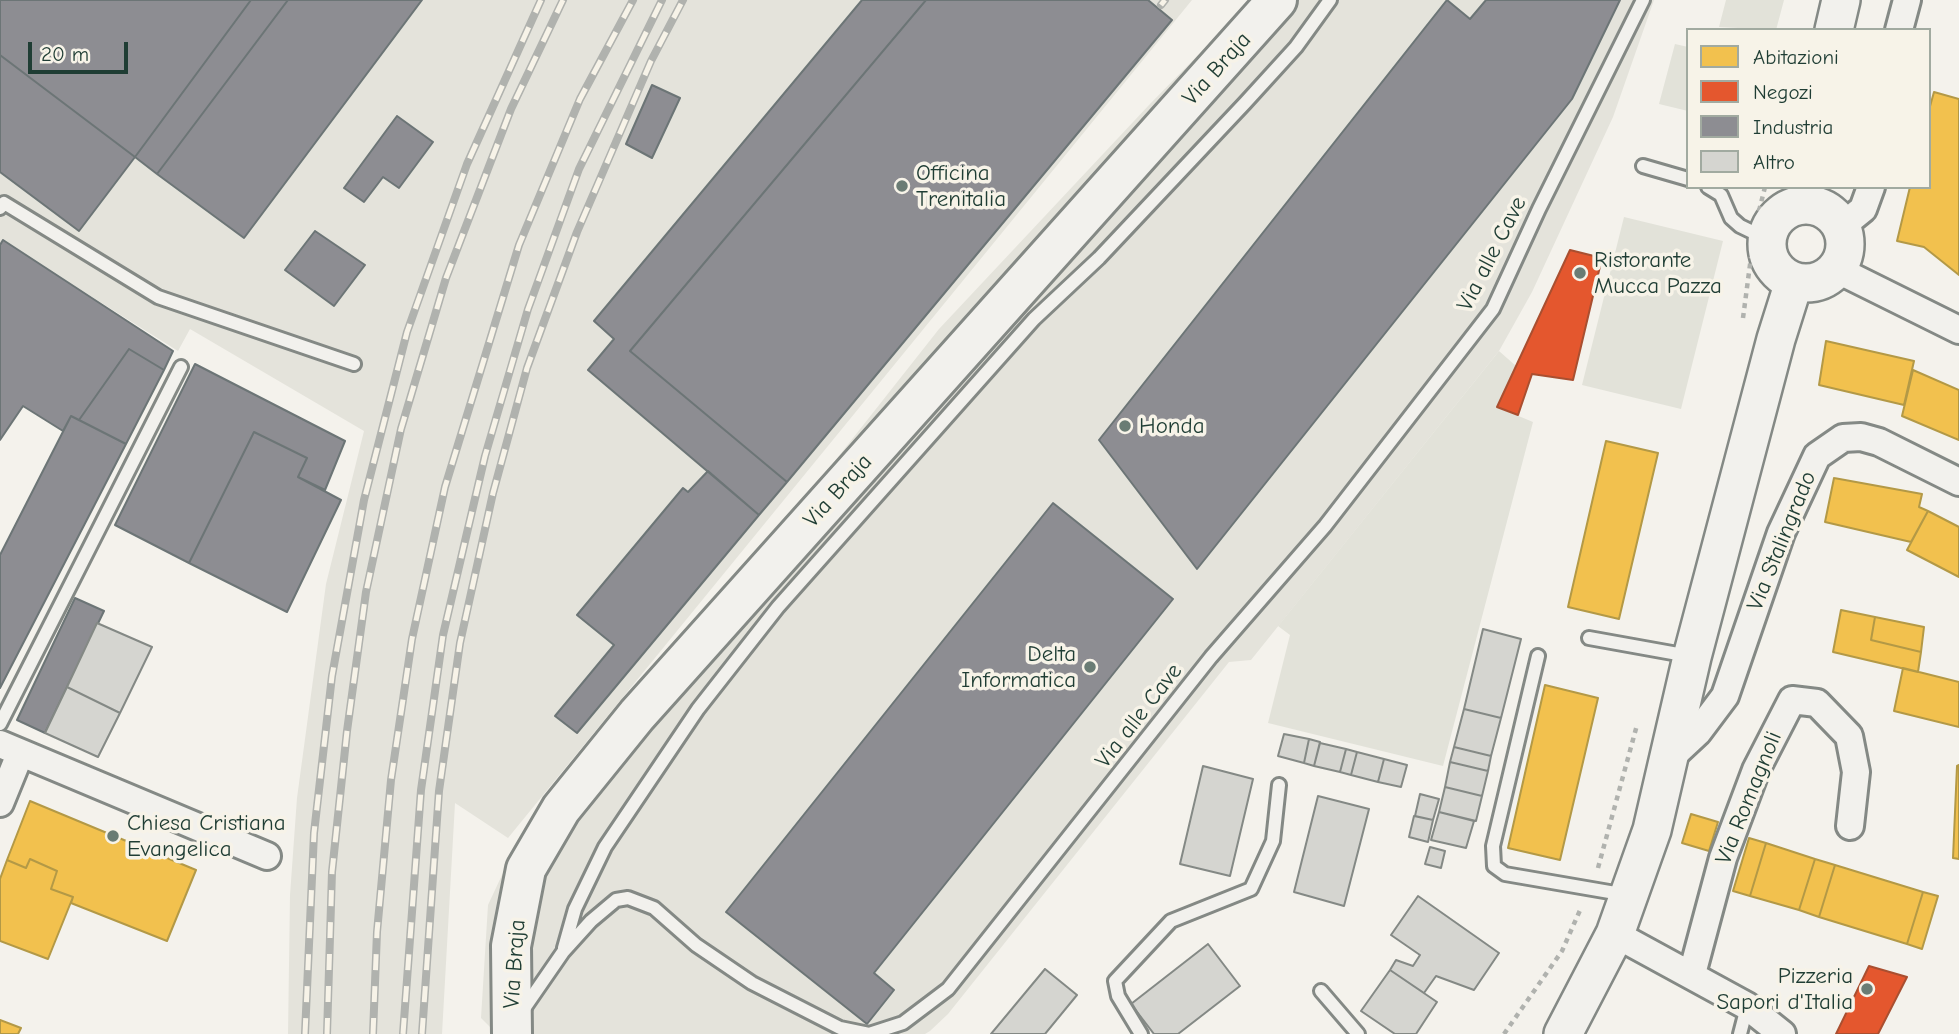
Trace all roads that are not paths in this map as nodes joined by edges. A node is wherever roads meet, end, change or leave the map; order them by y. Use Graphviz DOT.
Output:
graph roads {
  1 [pos="1277,0"];
  2 [pos="1330,0"];
  3 [pos="1643,0"];
  4 [pos="1841,0"];
  5 [pos="1907,0"];
  6 [pos="1834,28"];
  7 [pos="1900,28"];
  8 [pos="1643,166"];
  9 [pos="1686,178"];
  10 [pos="1711,189"];
  11 [pos="1870,189"];
  12 [pos="1802,196"];
  13 [pos="0,208"];
  14 [pos="1842,226"];
  15 [pos="1767,239"];
  16 [pos="1836,269"];
  17 [pos="1794,282"];
  18 [pos="1959,330"];
  19 [pos="354,364"];
  20 [pos="181,367"];
  21 [pos="1959,482"];
  22 [pos="1589,638"];
  23 [pos="1538,656"];
  24 [pos="1692,657"];
  25 [pos="0,724"];
  26 [pos="10,749"];
  27 [pos="1669,759"];
  28 [pos="1279,785"];
  29 [pos="0,803"];
  30 [pos="1850,826"];
  31 [pos="267,856"];
  32 [pos="1630,896"];
  33 [pos="1615,934"];
  34 [pos="563,952"];
  35 [pos="1692,974"];
  36 [pos="1321,991"];
  37 [pos="1747,1006"];
  38 [pos="512,1031"];
  39 [pos="1141,1034"];
  40 [pos="1358,1034"];
  41 [pos="1563,1034"];
  42 [pos="1740,1034"];
  43 [pos="1782,1034"];
  1 -- 38 [label="main road, Via Braja"];
  2 -- 34 [label="lane"];
  3 -- 34 [label="lane, Via alle Cave"];
  4 -- 6 [label="street"];
  5 -- 7 [label="street"];
  8 -- 9 [label="lane"];
  10 -- 15 [label="lane"];
  11 -- 14 [label="street"];
  12 -- 14 [label="street"];
  12 -- 15 [label="street"];
  13 -- 19 [label="lane"];
  14 -- 16 [label="street"];
  15 -- 17 [label="street"];
  16 -- 17 [label="street"];
  16 -- 18 [label="street"];
  17 -- 24 [label="street"];
  20 -- 25 [label="lane"];
  21 -- 27 [label="street, Via Stalingrado"];
  22 -- 24 [label="lane"];
  23 -- 32 [label="lane"];
  24 -- 27 [label="street"];
  26 -- 29 [label="street"];
  26 -- 31 [label="street"];
  27 -- 32 [label="street"];
  28 -- 39 [label="lane"];
  30 -- 35 [label="street, Via Romagnoli"];
  32 -- 33 [label="street"];
  33 -- 35 [label="street"];
  33 -- 41 [label="street"];
  34 -- 38 [label="lane, Via alle Cave"];
  35 -- 37 [label="street"];
  36 -- 40 [label="lane"];
  37 -- 42 [label="lane"];
  37 -- 43 [label="street"];
}
